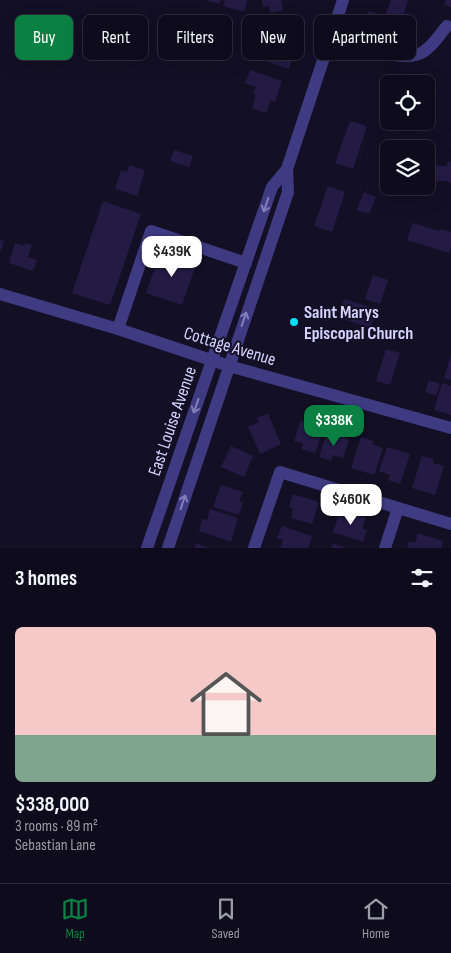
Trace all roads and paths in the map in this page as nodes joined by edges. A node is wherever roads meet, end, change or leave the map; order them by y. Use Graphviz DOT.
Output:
graph roads {
  1 [pos="343,0"];
  2 [pos="338,15"];
  3 [pos="446,26"];
  4 [pos="416,56"];
  5 [pos="322,60"];
  6 [pos="288,169"];
  7 [pos="246,263"];
  8 [pos="0,294"];
  9 [pos="118,330"];
  10 [pos="212,360"];
  11 [pos="228,366"];
  12 [pos="451,428"];
  13 [pos="398,508"];
  14 [pos="451,524"];
  15 [pos="147,548"];
  16 [pos="168,548"];
  17 [pos="254,548"];
  18 [pos="385,548"];
  1 -- 2 [label="street, East Louise Avenue"];
  3 -- 4 [label="street"];
  5 -- 6 [label="street, East Louise Avenue"];
  6 -- 7 [label="street, East Louise Avenue, one-way"];
  11 -- 6 [label="street, East Louise Avenue, one-way"];
  7 -- 9 [label="street"];
  7 -- 10 [label="street, East Louise Avenue"];
  8 -- 9 [label="street, Cottage Avenue"];
  9 -- 10 [label="street, Cottage Avenue"];
  10 -- 11 [label="street, Cottage Avenue"];
  10 -- 15 [label="street, East Louise Avenue, one-way"];
  11 -- 12 [label="street, Cottage Avenue"];
  16 -- 11 [label="street, East Louise Avenue, one-way"];
  13 -- 14 [label="street"];
  13 -- 17 [label="street"];
  13 -- 18 [label="street"];
}
